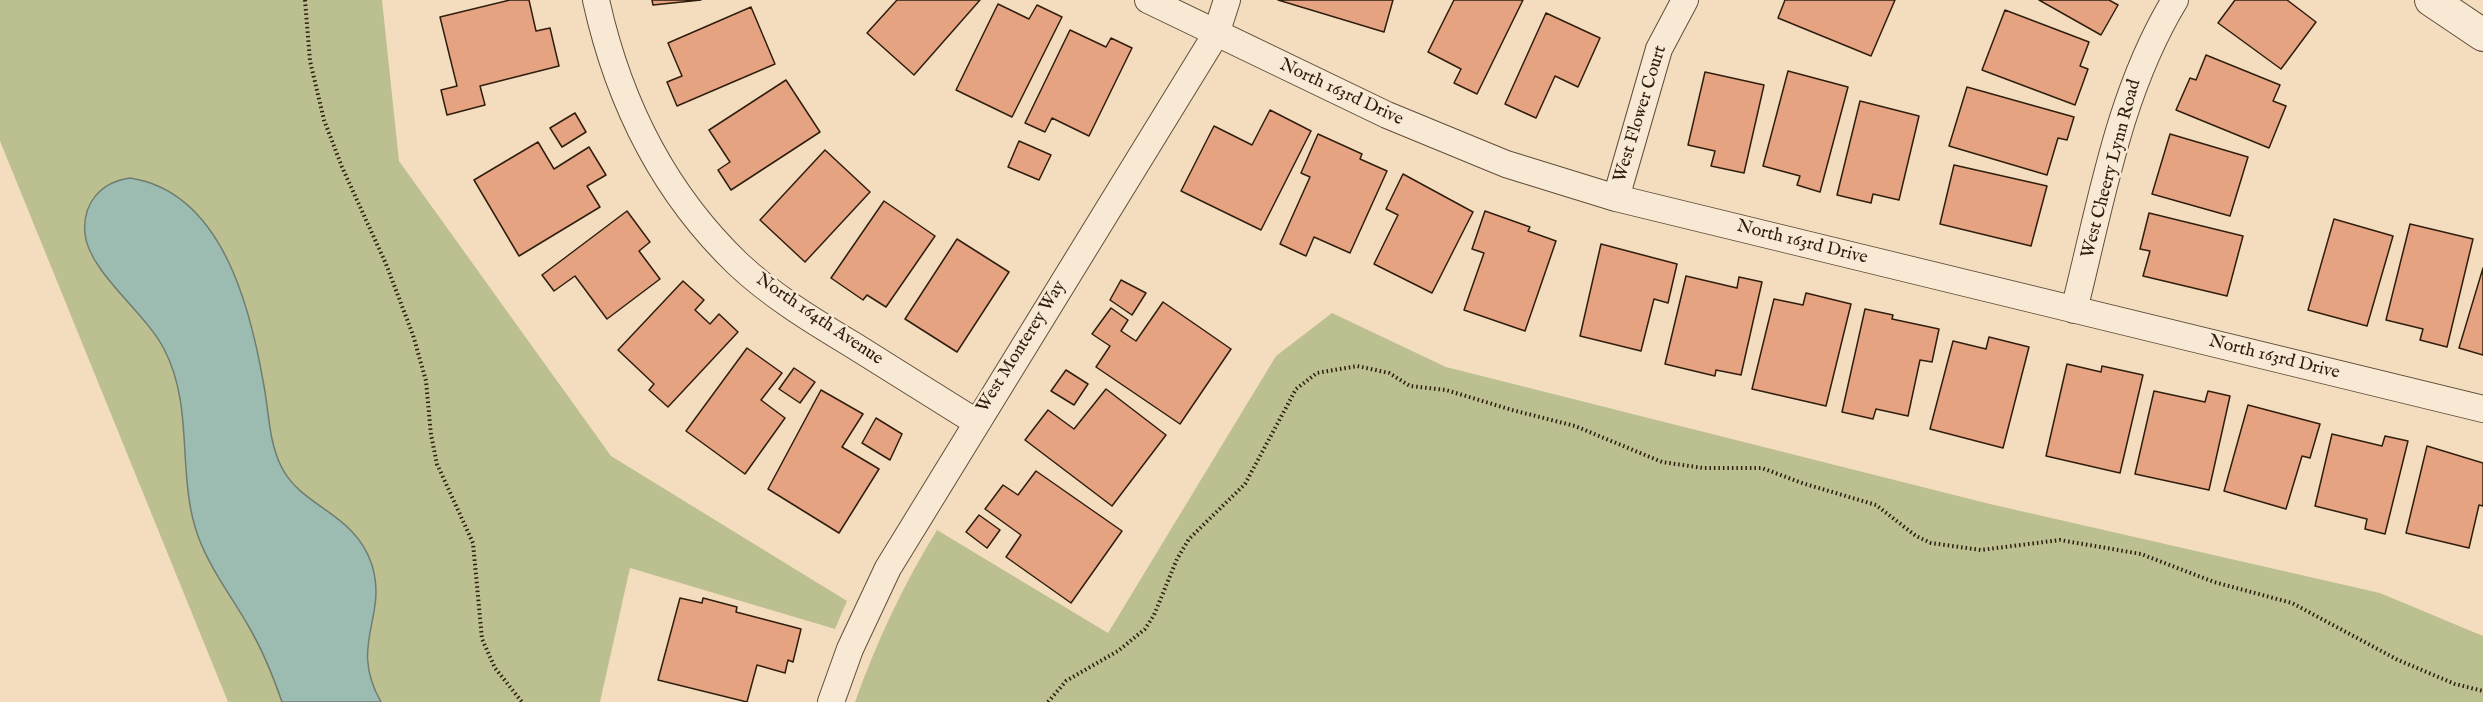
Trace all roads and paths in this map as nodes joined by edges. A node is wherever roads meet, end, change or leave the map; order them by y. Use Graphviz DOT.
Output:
graph roads {
  1 [pos="306,0"];
  2 [pos="596,0"];
  3 [pos="1148,0"];
  4 [pos="1227,0"];
  5 [pos="1685,0"];
  6 [pos="2175,0"];
  7 [pos="2431,0"];
  8 [pos="1216,34"];
  9 [pos="2483,35"];
  10 [pos="1616,198"];
  11 [pos="2074,310"];
  12 [pos="2483,409"];
  13 [pos="976,422"];
  14 [pos="2483,691"];
  15 [pos="522,702"];
  16 [pos="831,702"];
  17 [pos="1048,702"];
  1 -- 15 [label="path"];
  2 -- 13 [label="street, North 164th Avenue"];
  3 -- 8 [label="street, North 163rd Drive"];
  4 -- 8 [label="street, West Monterey Way"];
  5 -- 10 [label="street, West Flower Court"];
  6 -- 11 [label="street, West Cheery Lynn Road"];
  7 -- 9 [label="street"];
  8 -- 10 [label="street, North 163rd Drive"];
  8 -- 13 [label="street, West Monterey Way"];
  10 -- 11 [label="street, North 163rd Drive"];
  11 -- 12 [label="street, North 163rd Drive"];
  13 -- 16 [label="street, West Monterey Way"];
  14 -- 17 [label="path"];
}
